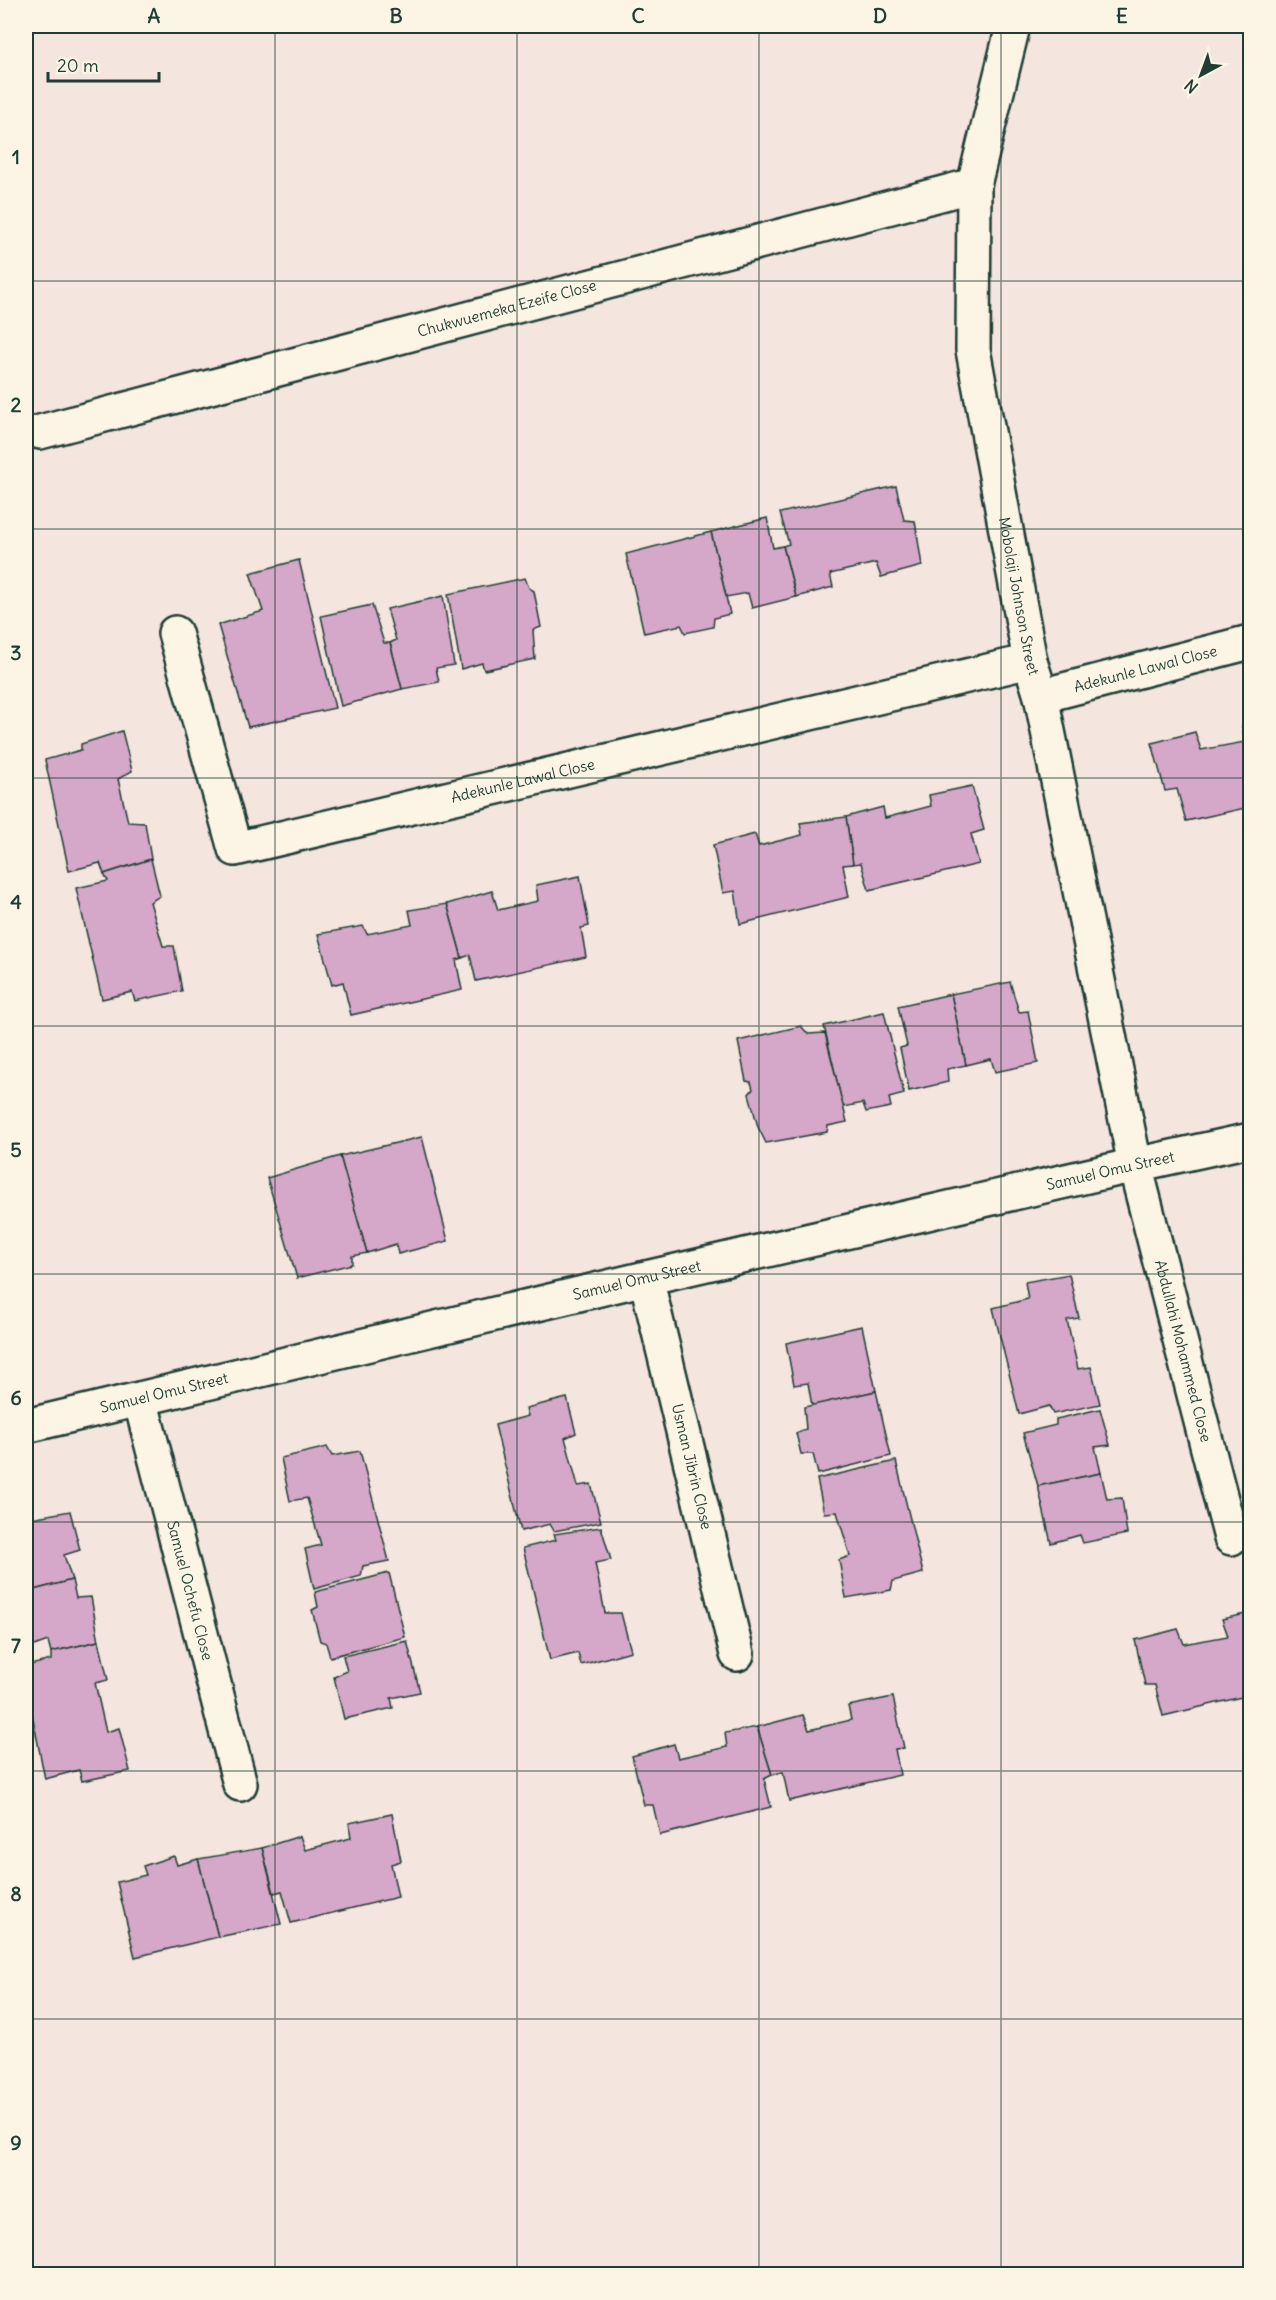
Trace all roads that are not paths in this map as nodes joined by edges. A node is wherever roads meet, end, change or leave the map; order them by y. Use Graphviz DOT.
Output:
graph roads {
  1 [pos="1012,26"];
  2 [pos="974,185"];
  3 [pos="40,432"];
  4 [pos="175,633"];
  5 [pos="1251,642"];
  6 [pos="1030,661"];
  7 [pos="1041,696"];
  8 [pos="1251,1140"];
  9 [pos="1135,1164"];
  10 [pos="646,1278"];
  11 [pos="140,1399"];
  12 [pos="26,1426"];
  13 [pos="1231,1538"];
  14 [pos="737,1654"];
  15 [pos="240,1784"];
  1 -- 2 [label="street, Mobolaji Johnson Street"];
  2 -- 3 [label="street, Chukwuemeka Ezeife Close"];
  2 -- 6 [label="street, Mobolaji Johnson Street"];
  4 -- 6 [label="street, Adekunle Lawal Close"];
  5 -- 7 [label="street, Adekunle Lawal Close"];
  6 -- 7 [label="street, Mobolaji Johnson Street"];
  7 -- 9 [label="street, Mobolaji Johnson Street"];
  8 -- 9 [label="street, Samuel Omu Street"];
  9 -- 10 [label="street, Samuel Omu Street"];
  9 -- 13 [label="street, Abdullahi Mohammed Close"];
  10 -- 11 [label="street, Samuel Omu Street"];
  10 -- 14 [label="street, Usman Jibrin Close"];
  11 -- 12 [label="street, Samuel Omu Street"];
  11 -- 15 [label="street, Samuel Ochefu Close"];
}
